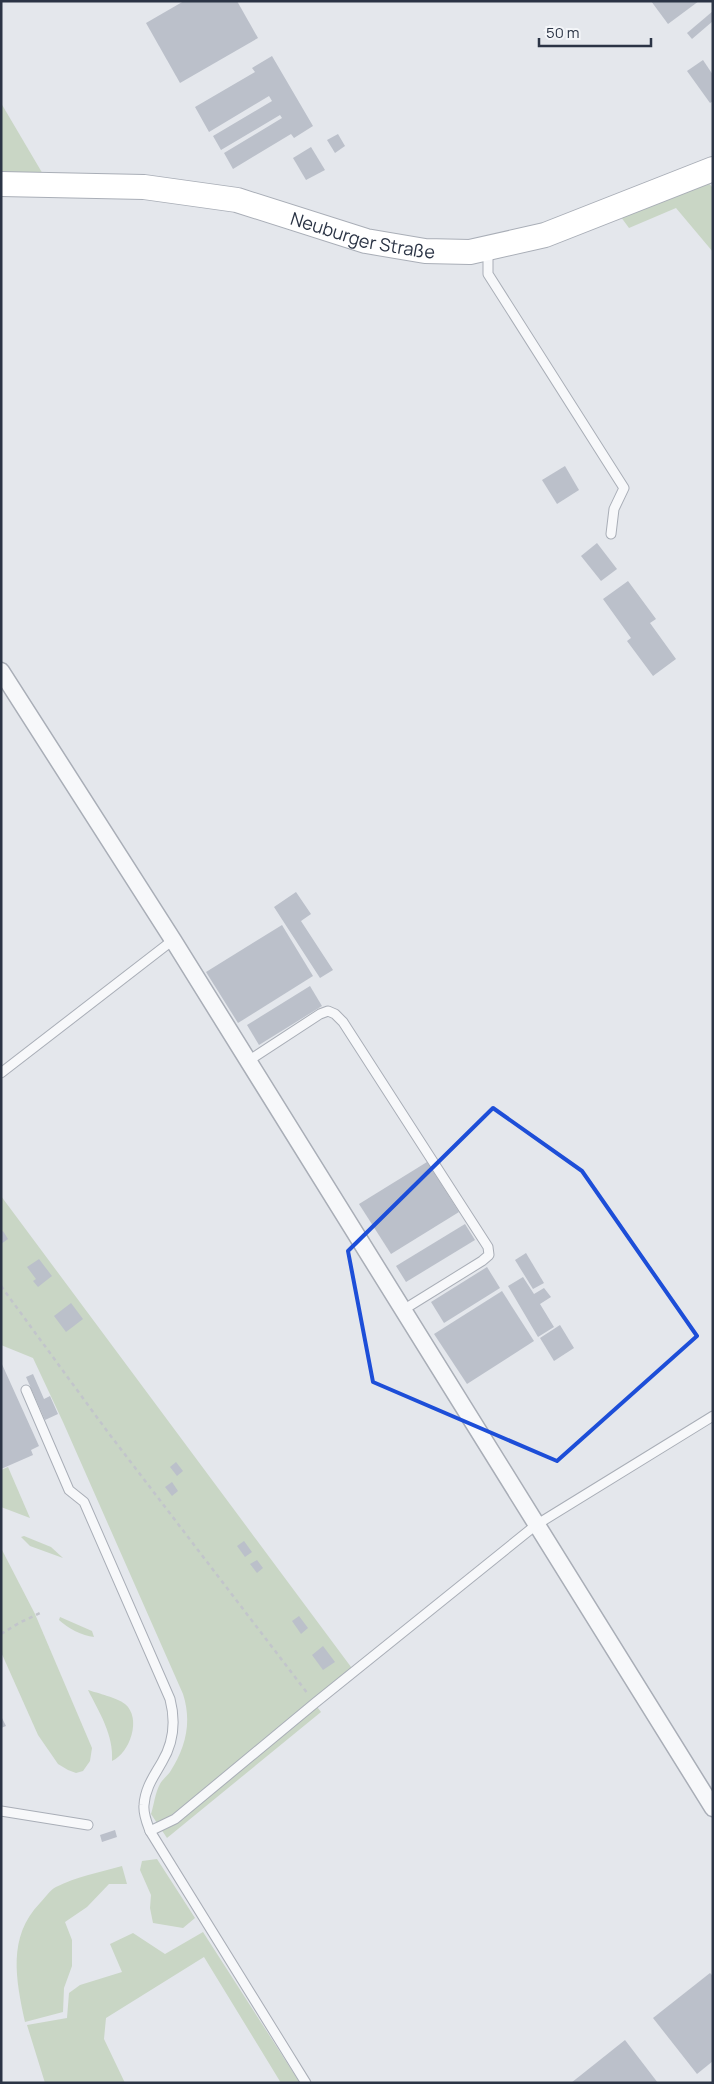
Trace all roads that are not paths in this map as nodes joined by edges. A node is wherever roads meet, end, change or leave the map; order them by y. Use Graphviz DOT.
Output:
graph roads {
  1 [pos="713,169"];
  2 [pos="1,184"];
  3 [pos="488,249"];
  4 [pos="611,534"];
  5 [pos="1,671"];
  6 [pos="173,940"];
  7 [pos="248,1061"];
  8 [pos="1,1073"];
  9 [pos="403,1310"];
  10 [pos="26,1390"];
  11 [pos="713,1416"];
  12 [pos="536,1525"];
  13 [pos="713,1808"];
  14 [pos="1,1811"];
  15 [pos="88,1825"];
  16 [pos="150,1831"];
  17 [pos="306,2083"];
  1 -- 3 [label="street, Neuburger Straße"];
  2 -- 3 [label="street, Neuburger Straße"];
  3 -- 4 [label="lane"];
  5 -- 6 [label="street"];
  6 -- 7 [label="street"];
  6 -- 8 [label="lane"];
  7 -- 9 [label="street"];
  7 -- 9 [label="lane"];
  9 -- 12 [label="street"];
  10 -- 16 [label="lane"];
  11 -- 12 [label="lane"];
  12 -- 13 [label="street"];
  12 -- 16 [label="lane"];
  14 -- 15 [label="lane"];
  16 -- 17 [label="lane"];
}
